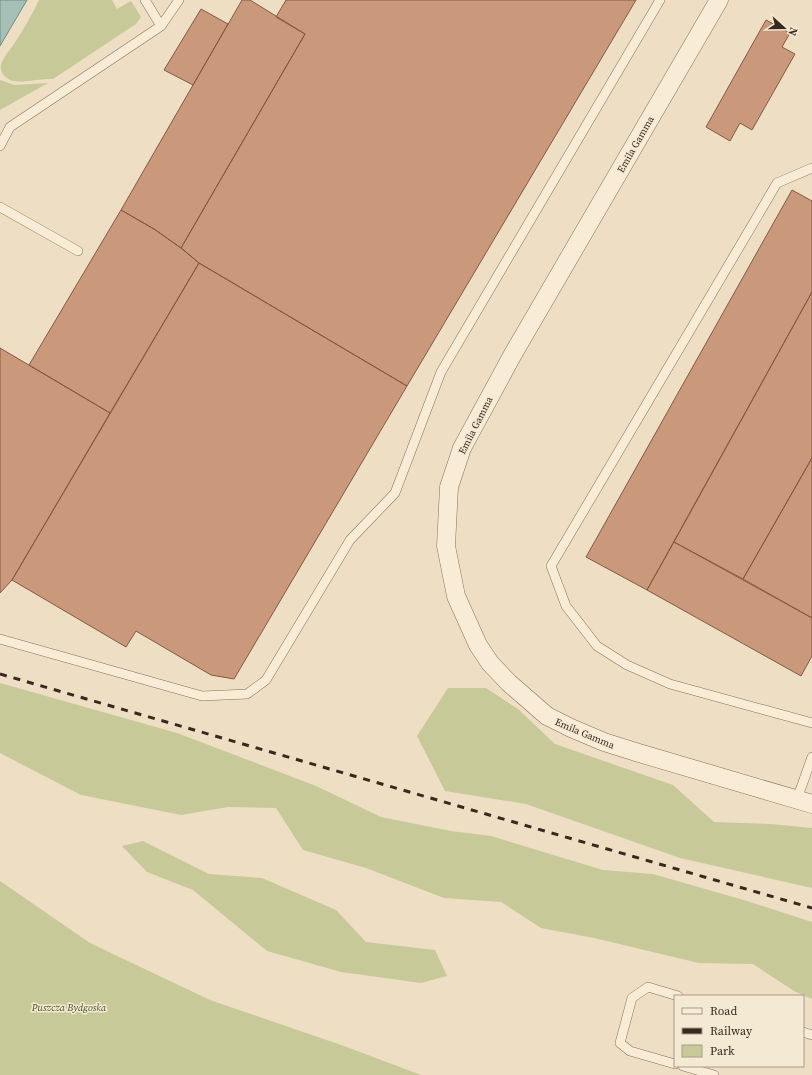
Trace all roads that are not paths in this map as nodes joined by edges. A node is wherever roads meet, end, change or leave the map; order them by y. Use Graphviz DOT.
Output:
graph roads {
  1 [pos="145,0"];
  2 [pos="179,0"];
  3 [pos="660,0"];
  4 [pos="719,0"];
  5 [pos="161,26"];
  6 [pos="0,146"];
  7 [pos="812,168"];
  8 [pos="0,207"];
  9 [pos="78,251"];
  10 [pos="0,639"];
  11 [pos="812,723"];
  12 [pos="812,757"];
  13 [pos="804,801"];
  14 [pos="675,995"];
  15 [pos="674,1064"];
  16 [pos="686,1067"];
  17 [pos="714,1075"];
  1 -- 5 [label="lane"];
  2 -- 5 [label="lane"];
  3 -- 10 [label="lane"];
  4 -- 13 [label="street, Emila Gamma"];
  5 -- 6 [label="lane"];
  7 -- 11 [label="lane"];
  8 -- 9 [label="lane"];
  12 -- 13 [label="lane"];
  14 -- 15 [label="lane"];
  16 -- 17 [label="lane"];
}
